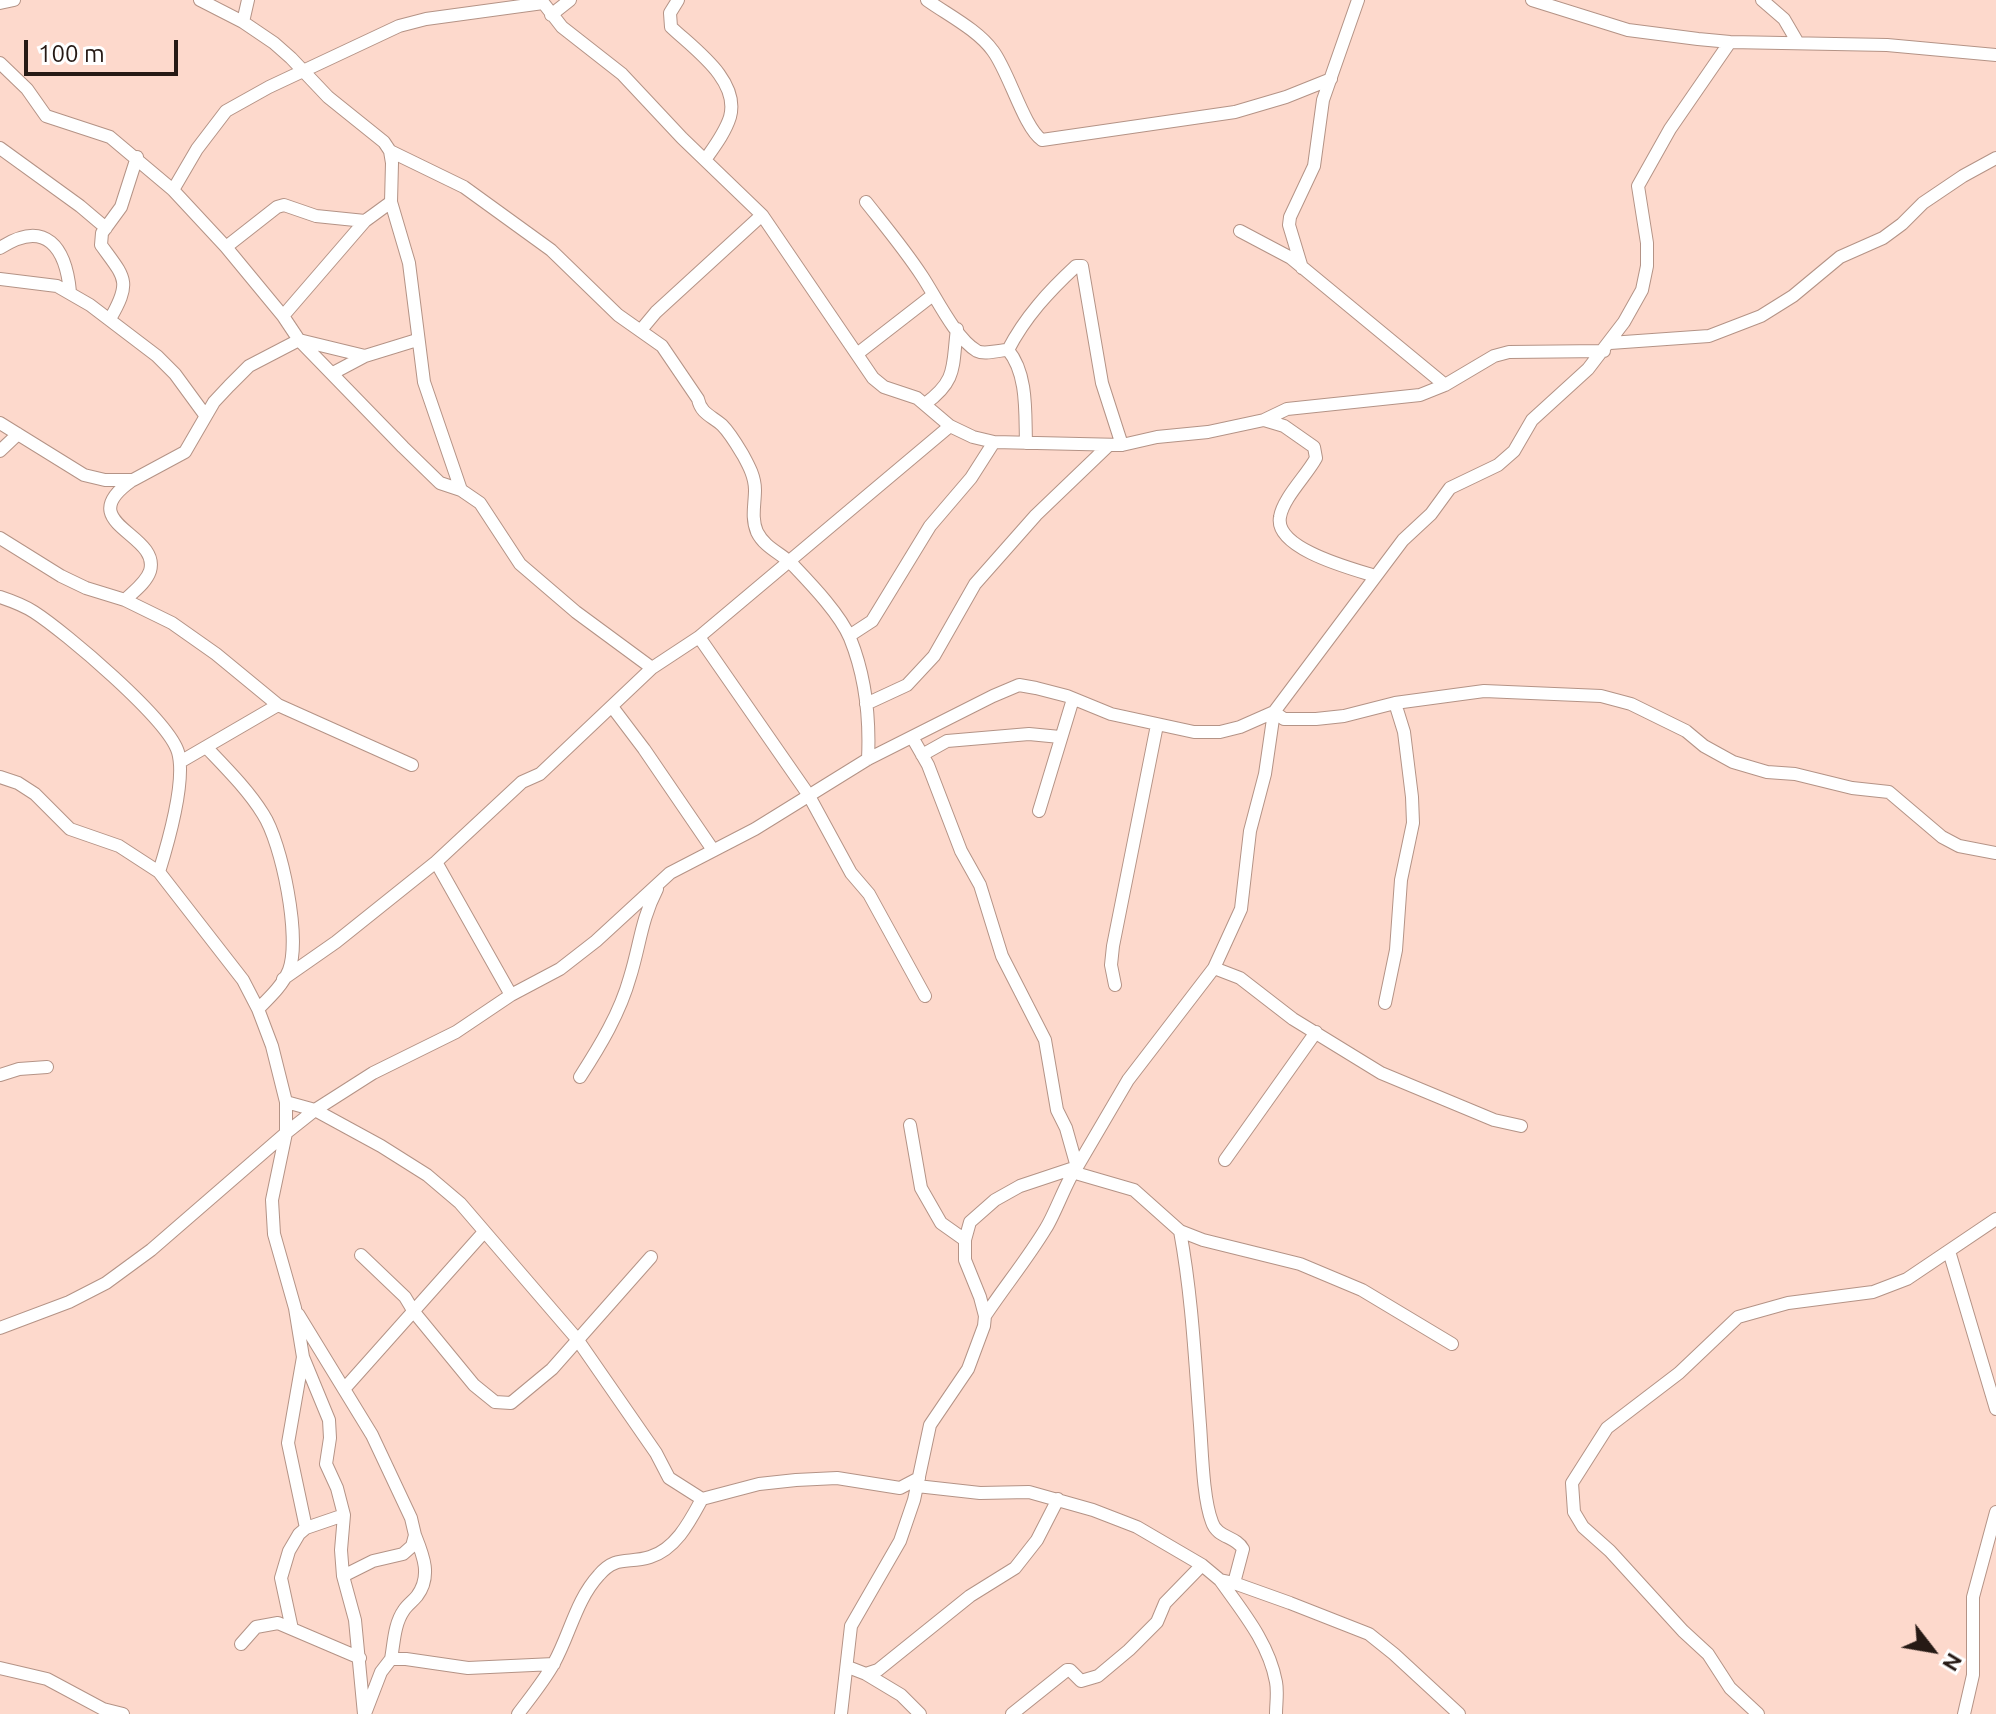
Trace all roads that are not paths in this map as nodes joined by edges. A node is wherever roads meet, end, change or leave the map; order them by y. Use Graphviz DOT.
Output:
graph roads {
  1 [pos="14,0"];
  2 [pos="200,0"];
  3 [pos="248,0"];
  4 [pos="570,0"];
  5 [pos="678,0"];
  6 [pos="927,0"];
  7 [pos="1358,0"];
  8 [pos="1533,0"];
  9 [pos="1762,0"];
  10 [pos="542,1"];
  11 [pos="0,3"];
  12 [pos="551,15"];
  13 [pos="243,22"];
  14 [pos="1730,42"];
  15 [pos="1798,43"];
  16 [pos="1996,55"];
  17 [pos="0,63"];
  18 [pos="303,72"];
  19 [pos="1331,79"];
  20 [pos="0,148"];
  21 [pos="390,151"];
  22 [pos="137,157"];
  23 [pos="1996,158"];
  24 [pos="705,160"];
  25 [pos="173,190"];
  26 [pos="391,202"];
  27 [pos="866,202"];
  28 [pos="762,215"];
  29 [pos="365,221"];
  30 [pos="106,228"];
  31 [pos="1240,231"];
  32 [pos="226,247"];
  33 [pos="0,248"];
  34 [pos="1302,268"];
  35 [pos="0,279"];
  36 [pos="70,292"];
  37 [pos="933,295"];
  38 [pos="283,316"];
  39 [pos="110,319"];
  40 [pos="957,329"];
  41 [pos="641,330"];
  42 [pos="299,340"];
  43 [pos="417,340"];
  44 [pos="1607,347"];
  45 [pos="1008,350"];
  46 [pos="857,354"];
  47 [pos="365,356"];
  48 [pos="333,373"];
  49 [pos="1445,385"];
  50 [pos="925,404"];
  51 [pos="205,415"];
  52 [pos="1264,420"];
  53 [pos="0,423"];
  54 [pos="950,426"];
  55 [pos="18,434"];
  56 [pos="994,442"];
  57 [pos="1026,443"];
  58 [pos="1122,445"];
  59 [pos="1108,446"];
  60 [pos="0,451"];
  61 [pos="133,480"];
  62 [pos="461,490"];
  63 [pos="0,538"];
  64 [pos="790,562"];
  65 [pos="1375,576"];
  66 [pos="0,597"];
  67 [pos="125,600"];
  68 [pos="849,636"];
  69 [pos="699,637"];
  70 [pos="652,668"];
  71 [pos="1073,699"];
  72 [pos="1395,703"];
  73 [pos="866,704"];
  74 [pos="278,705"];
  75 [pos="613,708"];
  76 [pos="1274,712"];
  77 [pos="1157,725"];
  78 [pos="912,737"];
  79 [pos="1060,737"];
  80 [pos="207,748"];
  81 [pos="922,755"];
  82 [pos="868,759"];
  83 [pos="180,762"];
  84 [pos="412,765"];
  85 [pos="0,777"];
  86 [pos="808,794"];
  87 [pos="1039,811"];
  88 [pos="713,850"];
  89 [pos="1996,853"];
  90 [pos="436,862"];
  91 [pos="159,872"];
  92 [pos="659,884"];
  93 [pos="1214,968"];
  94 [pos="283,979"];
  95 [pos="1115,985"];
  96 [pos="511,995"];
  97 [pos="925,996"];
  98 [pos="1385,1003"];
  99 [pos="258,1009"];
  100 [pos="1316,1032"];
  101 [pos="47,1067"];
  102 [pos="0,1075"];
  103 [pos="580,1077"];
  104 [pos="286,1102"];
  105 [pos="315,1110"];
  106 [pos="910,1125"];
  107 [pos="1521,1126"];
  108 [pos="286,1133"];
  109 [pos="1225,1160"];
  110 [pos="1074,1169"];
  111 [pos="1996,1219"];
  112 [pos="1180,1231"];
  113 [pos="484,1232"];
  114 [pos="965,1240"];
  115 [pos="1949,1251"];
  116 [pos="361,1255"];
  117 [pos="651,1257"];
  118 [pos="295,1308"];
  119 [pos="414,1312"];
  120 [pos="985,1316"];
  121 [pos="0,1328"];
  122 [pos="577,1339"];
  123 [pos="1452,1344"];
  124 [pos="303,1357"];
  125 [pos="345,1388"];
  126 [pos="1996,1409"];
  127 [pos="917,1486"];
  128 [pos="702,1499"];
  129 [pos="1058,1499"];
  130 [pos="1996,1512"];
  131 [pos="344,1515"];
  132 [pos="306,1528"];
  133 [pos="415,1535"];
  134 [pos="1202,1565"];
  135 [pos="343,1576"];
  136 [pos="1220,1580"];
  137 [pos="1234,1583"];
  138 [pos="292,1629"];
  139 [pos="241,1644"];
  140 [pos="360,1658"];
  141 [pos="391,1659"];
  142 [pos="554,1664"];
  143 [pos="848,1667"];
  144 [pos="0,1668"];
  145 [pos="866,1674"];
  146 [pos="123,1714"];
  147 [pos="518,1714"];
  148 [pos="841,1714"];
  149 [pos="920,1714"];
  150 [pos="1012,1714"];
  151 [pos="1276,1714"];
  152 [pos="1459,1714"];
  153 [pos="1758,1714"];
  154 [pos="1964,1714"];
  1 -- 11 [label="street"];
  2 -- 13 [label="street"];
  3 -- 13 [label="street"];
  4 -- 12 [label="street"];
  5 -- 24 [label="street"];
  6 -- 19 [label="street"];
  7 -- 19 [label="street"];
  8 -- 14 [label="street"];
  9 -- 15 [label="street"];
  10 -- 12 [label="street"];
  10 -- 18 [label="street"];
  12 -- 24 [label="street"];
  13 -- 18 [label="street"];
  14 -- 15 [label="street"];
  14 -- 44 [label="street"];
  15 -- 16 [label="street"];
  17 -- 22 [label="street"];
  18 -- 21 [label="street"];
  18 -- 25 [label="street"];
  19 -- 34 [label="street"];
  20 -- 30 [label="street"];
  21 -- 26 [label="street"];
  21 -- 41 [label="street"];
  22 -- 25 [label="street"];
  22 -- 30 [label="street"];
  23 -- 44 [label="street"];
  24 -- 28 [label="street"];
  25 -- 32 [label="street"];
  26 -- 29 [label="street"];
  26 -- 43 [label="street"];
  27 -- 37 [label="street"];
  28 -- 41 [label="street"];
  28 -- 46 [label="street"];
  29 -- 32 [label="street"];
  29 -- 38 [label="street"];
  30 -- 39 [label="street"];
  31 -- 34 [label="street"];
  32 -- 38 [label="street"];
  33 -- 36 [label="street"];
  34 -- 49 [label="street"];
  35 -- 36 [label="street"];
  36 -- 39 [label="street"];
  37 -- 40 [label="street"];
  37 -- 46 [label="street"];
  38 -- 42 [label="street"];
  39 -- 51 [label="street"];
  40 -- 45 [label="street"];
  40 -- 50 [label="street"];
  41 -- 64 [label="street"];
  42 -- 47 [label="street"];
  42 -- 48 [label="street"];
  42 -- 51 [label="street"];
  43 -- 47 [label="street"];
  43 -- 62 [label="street"];
  44 -- 49 [label="street"];
  44 -- 65 [label="street"];
  45 -- 57 [label="street"];
  45 -- 58 [label="street"];
  46 -- 50 [label="street"];
  47 -- 48 [label="street"];
  48 -- 62 [label="street"];
  49 -- 52 [label="street"];
  50 -- 54 [label="street"];
  51 -- 61 [label="street"];
  52 -- 58 [label="street"];
  52 -- 65 [label="street"];
  53 -- 55 [label="street"];
  54 -- 56 [label="street"];
  54 -- 64 [label="street"];
  55 -- 60 [label="street"];
  55 -- 61 [label="street"];
  56 -- 57 [label="street"];
  56 -- 68 [label="street"];
  57 -- 59 [label="street"];
  58 -- 59 [label="street"];
  59 -- 73 [label="street"];
  61 -- 67 [label="street"];
  62 -- 70 [label="street"];
  63 -- 67 [label="street"];
  64 -- 68 [label="street"];
  64 -- 69 [label="street"];
  65 -- 76 [label="street"];
  66 -- 83 [label="street"];
  67 -- 74 [label="street"];
  68 -- 73 [label="street"];
  69 -- 70 [label="street"];
  69 -- 86 [label="street"];
  70 -- 75 [label="street"];
  71 -- 77 [label="street"];
  71 -- 78 [label="street"];
  71 -- 79 [label="street"];
  72 -- 76 [label="street"];
  72 -- 89 [label="street"];
  72 -- 98 [label="street"];
  73 -- 82 [label="street"];
  74 -- 80 [label="street"];
  74 -- 84 [label="street"];
  75 -- 88 [label="street"];
  75 -- 90 [label="street"];
  76 -- 77 [label="street"];
  76 -- 93 [label="street"];
  77 -- 95 [label="street"];
  78 -- 81 [label="street"];
  78 -- 82 [label="street"];
  79 -- 81 [label="street"];
  79 -- 87 [label="street"];
  80 -- 83 [label="street"];
  80 -- 94 [label="street"];
  81 -- 110 [label="street"];
  82 -- 86 [label="street"];
  83 -- 91 [label="street"];
  85 -- 91 [label="street"];
  86 -- 88 [label="street"];
  86 -- 97 [label="street"];
  88 -- 92 [label="street"];
  90 -- 94 [label="street"];
  90 -- 96 [label="street"];
  91 -- 99 [label="street"];
  92 -- 96 [label="street"];
  92 -- 103 [label="street"];
  93 -- 100 [label="street"];
  93 -- 110 [label="street"];
  94 -- 99 [label="street"];
  96 -- 105 [label="street"];
  99 -- 104 [label="street"];
  100 -- 107 [label="street"];
  100 -- 109 [label="street"];
  101 -- 102 [label="street"];
  104 -- 105 [label="street"];
  104 -- 108 [label="street"];
  105 -- 108 [label="street"];
  105 -- 113 [label="street"];
  106 -- 114 [label="street"];
  108 -- 118 [label="street"];
  108 -- 121 [label="street"];
  110 -- 112 [label="street"];
  110 -- 114 [label="street"];
  110 -- 120 [label="street"];
  111 -- 115 [label="street"];
  112 -- 123 [label="street"];
  112 -- 137 [label="street"];
  113 -- 119 [label="street"];
  113 -- 122 [label="street"];
  114 -- 120 [label="street"];
  115 -- 126 [label="street"];
  115 -- 153 [label="street"];
  116 -- 119 [label="street"];
  117 -- 122 [label="street"];
  118 -- 124 [label="street"];
  118 -- 125 [label="street"];
  119 -- 122 [label="street"];
  119 -- 125 [label="street"];
  120 -- 127 [label="street"];
  122 -- 128 [label="street"];
  124 -- 131 [label="street"];
  124 -- 132 [label="street"];
  125 -- 133 [label="street"];
  127 -- 128 [label="street"];
  127 -- 129 [label="street"];
  127 -- 143 [label="street"];
  128 -- 142 [label="street"];
  129 -- 134 [label="street"];
  129 -- 145 [label="street"];
  130 -- 154 [label="street"];
  131 -- 132 [label="street"];
  131 -- 135 [label="street"];
  132 -- 138 [label="street"];
  133 -- 135 [label="street"];
  133 -- 141 [label="street"];
  134 -- 136 [label="street"];
  134 -- 150 [label="street"];
  135 -- 140 [label="street"];
  136 -- 137 [label="street"];
  136 -- 151 [label="street"];
  137 -- 152 [label="street"];
  138 -- 139 [label="street"];
  138 -- 140 [label="street"];
  140 -- 141 [label="street"];
  141 -- 142 [label="street"];
  142 -- 147 [label="street"];
  143 -- 145 [label="street"];
  143 -- 148 [label="street"];
  144 -- 146 [label="street"];
  145 -- 149 [label="street"];
}
